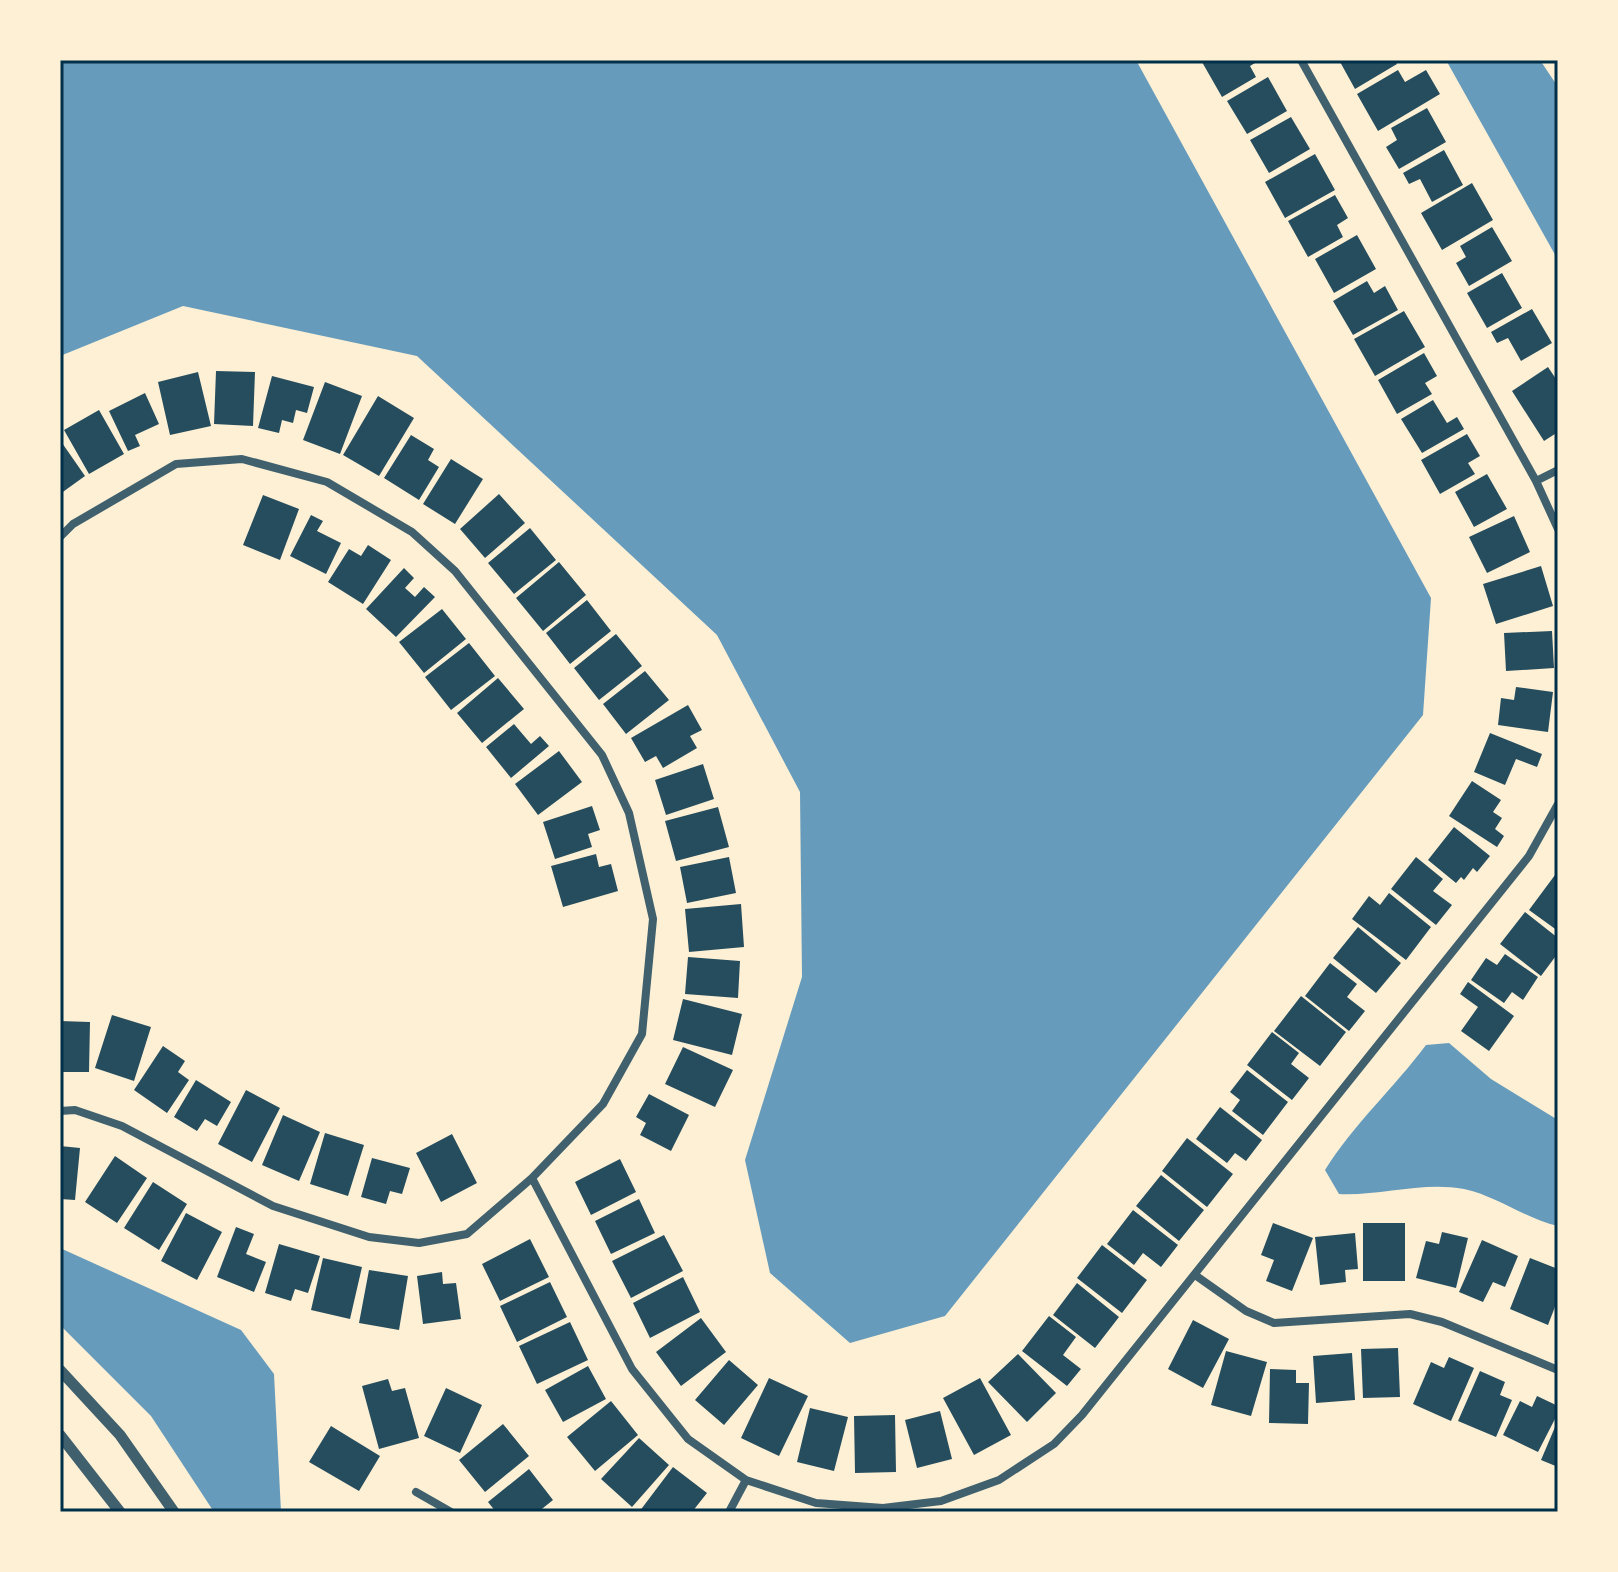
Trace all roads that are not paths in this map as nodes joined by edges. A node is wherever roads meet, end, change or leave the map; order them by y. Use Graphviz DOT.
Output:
graph roads {
  1 [pos="1301,60"];
  2 [pos="1558,470"];
  3 [pos="1536,481"];
  4 [pos="1558,529"];
  5 [pos="60,537"];
  6 [pos="1558,804"];
  7 [pos="60,1111"];
  8 [pos="532,1178"];
  9 [pos="1195,1275"];
  10 [pos="60,1370"];
  11 [pos="1558,1370"];
  12 [pos="60,1435"];
  13 [pos="746,1480"];
  14 [pos="416,1492"];
  15 [pos="941,1501"];
  16 [pos="120,1512"];
  17 [pos="174,1512"];
  18 [pos="451,1512"];
  19 [pos="729,1512"];
  20 [pos="943,1512"];
  1 -- 3 [label="street"];
  2 -- 3 [label="street"];
  3 -- 4 [label="street"];
  5 -- 8 [label="street"];
  6 -- 9 [label="street"];
  7 -- 8 [label="street"];
  8 -- 13 [label="street"];
  9 -- 11 [label="street"];
  9 -- 15 [label="street"];
  10 -- 17 [label="street"];
  12 -- 16 [label="street"];
  13 -- 15 [label="street"];
  13 -- 19 [label="street"];
  14 -- 18 [label="street"];
  15 -- 20 [label="street"];
}
